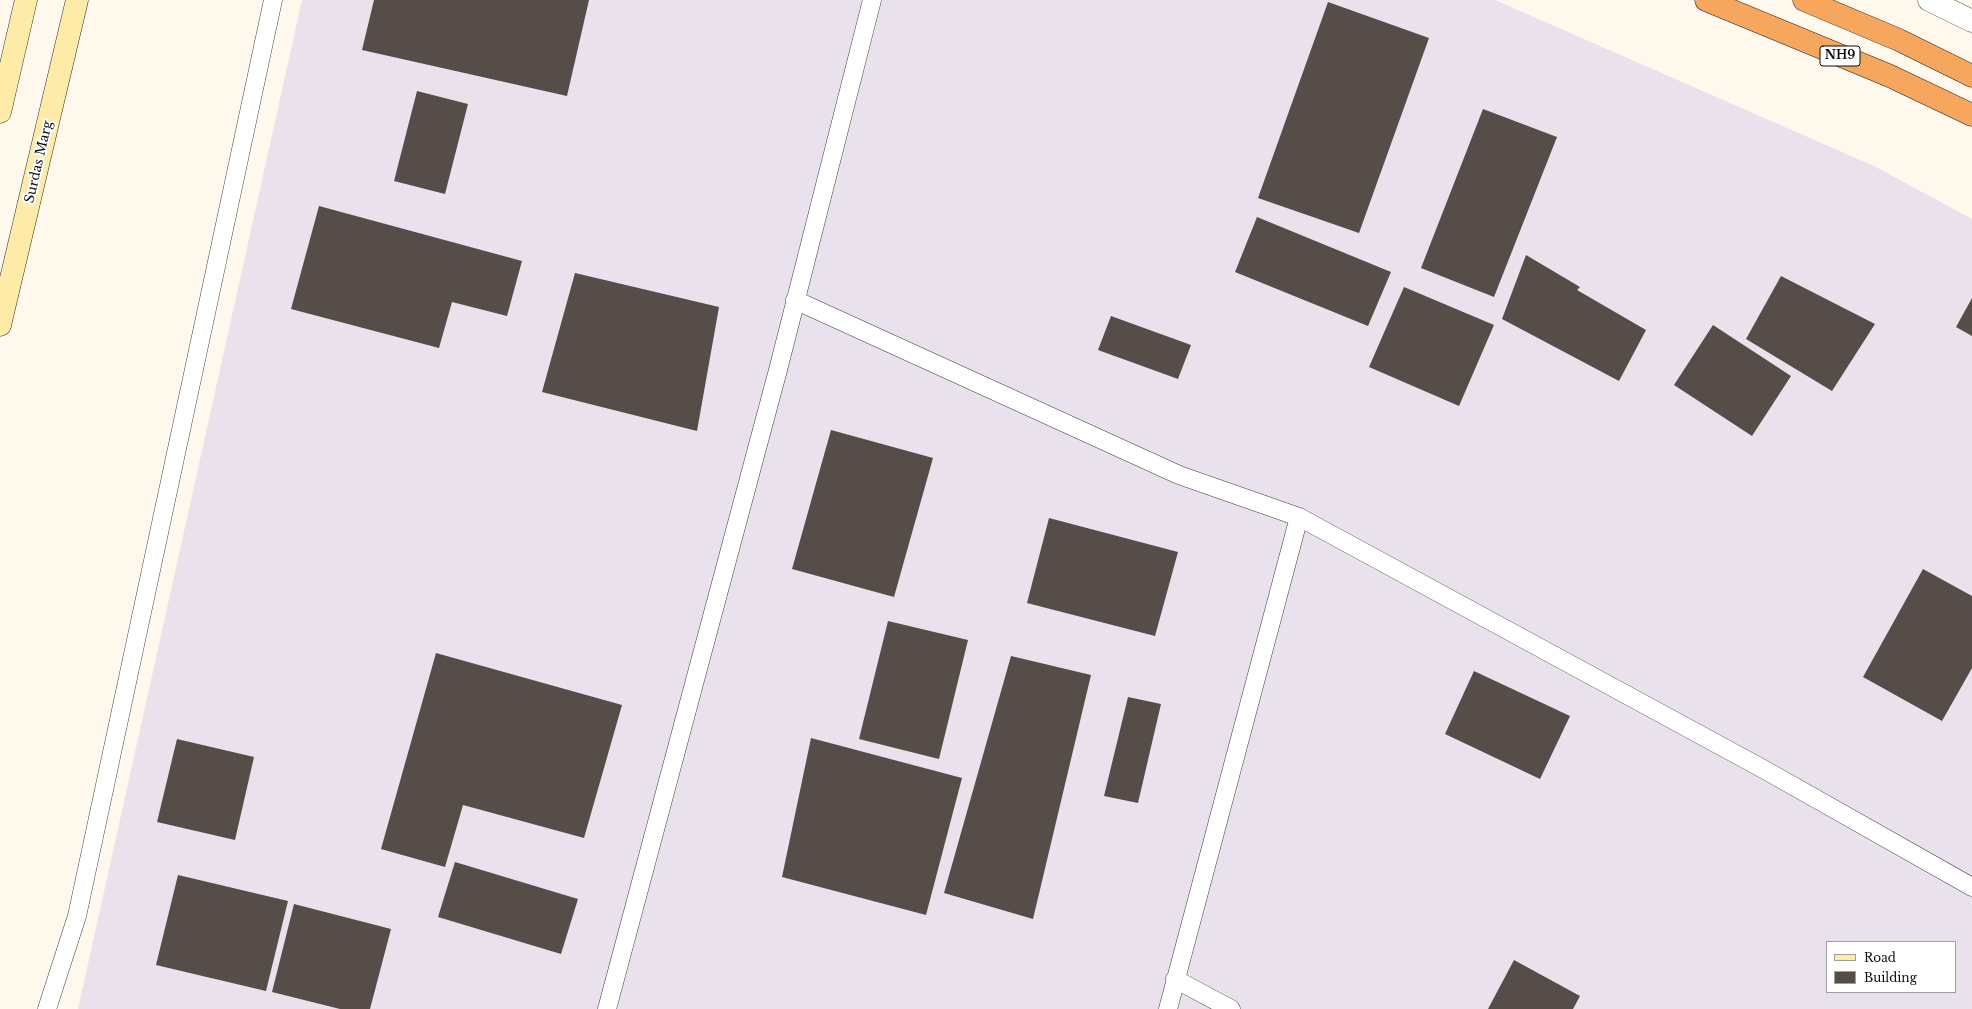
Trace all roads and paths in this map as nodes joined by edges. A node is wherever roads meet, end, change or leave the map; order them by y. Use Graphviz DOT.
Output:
graph roads {
  1 [pos="26,0"];
  2 [pos="77,0"];
  3 [pos="273,0"];
  4 [pos="872,0"];
  5 [pos="1706,0"];
  6 [pos="1804,0"];
  7 [pos="1929,0"];
  8 [pos="1972,21"];
  9 [pos="1972,76"];
  10 [pos="0,112"];
  11 [pos="1972,115"];
  12 [pos="796,300"];
  13 [pos="0,325"];
  14 [pos="1299,517"];
  15 [pos="1972,887"];
  16 [pos="1175,979"];
  17 [pos="47,1009"];
  18 [pos="607,1009"];
  19 [pos="1168,1009"];
  20 [pos="1231,1009"];
  1 -- 10 [label="main road"];
  2 -- 13 [label="main road, Surdas Marg"];
  3 -- 17 [label="lane"];
  4 -- 12 [label="lane"];
  5 -- 11 [label="highway, NH9"];
  6 -- 9 [label="highway"];
  7 -- 8 [label="street"];
  12 -- 14 [label="lane"];
  12 -- 18 [label="lane"];
  14 -- 15 [label="lane"];
  14 -- 16 [label="lane"];
  16 -- 19 [label="lane"];
  16 -- 20 [label="lane"];
}
